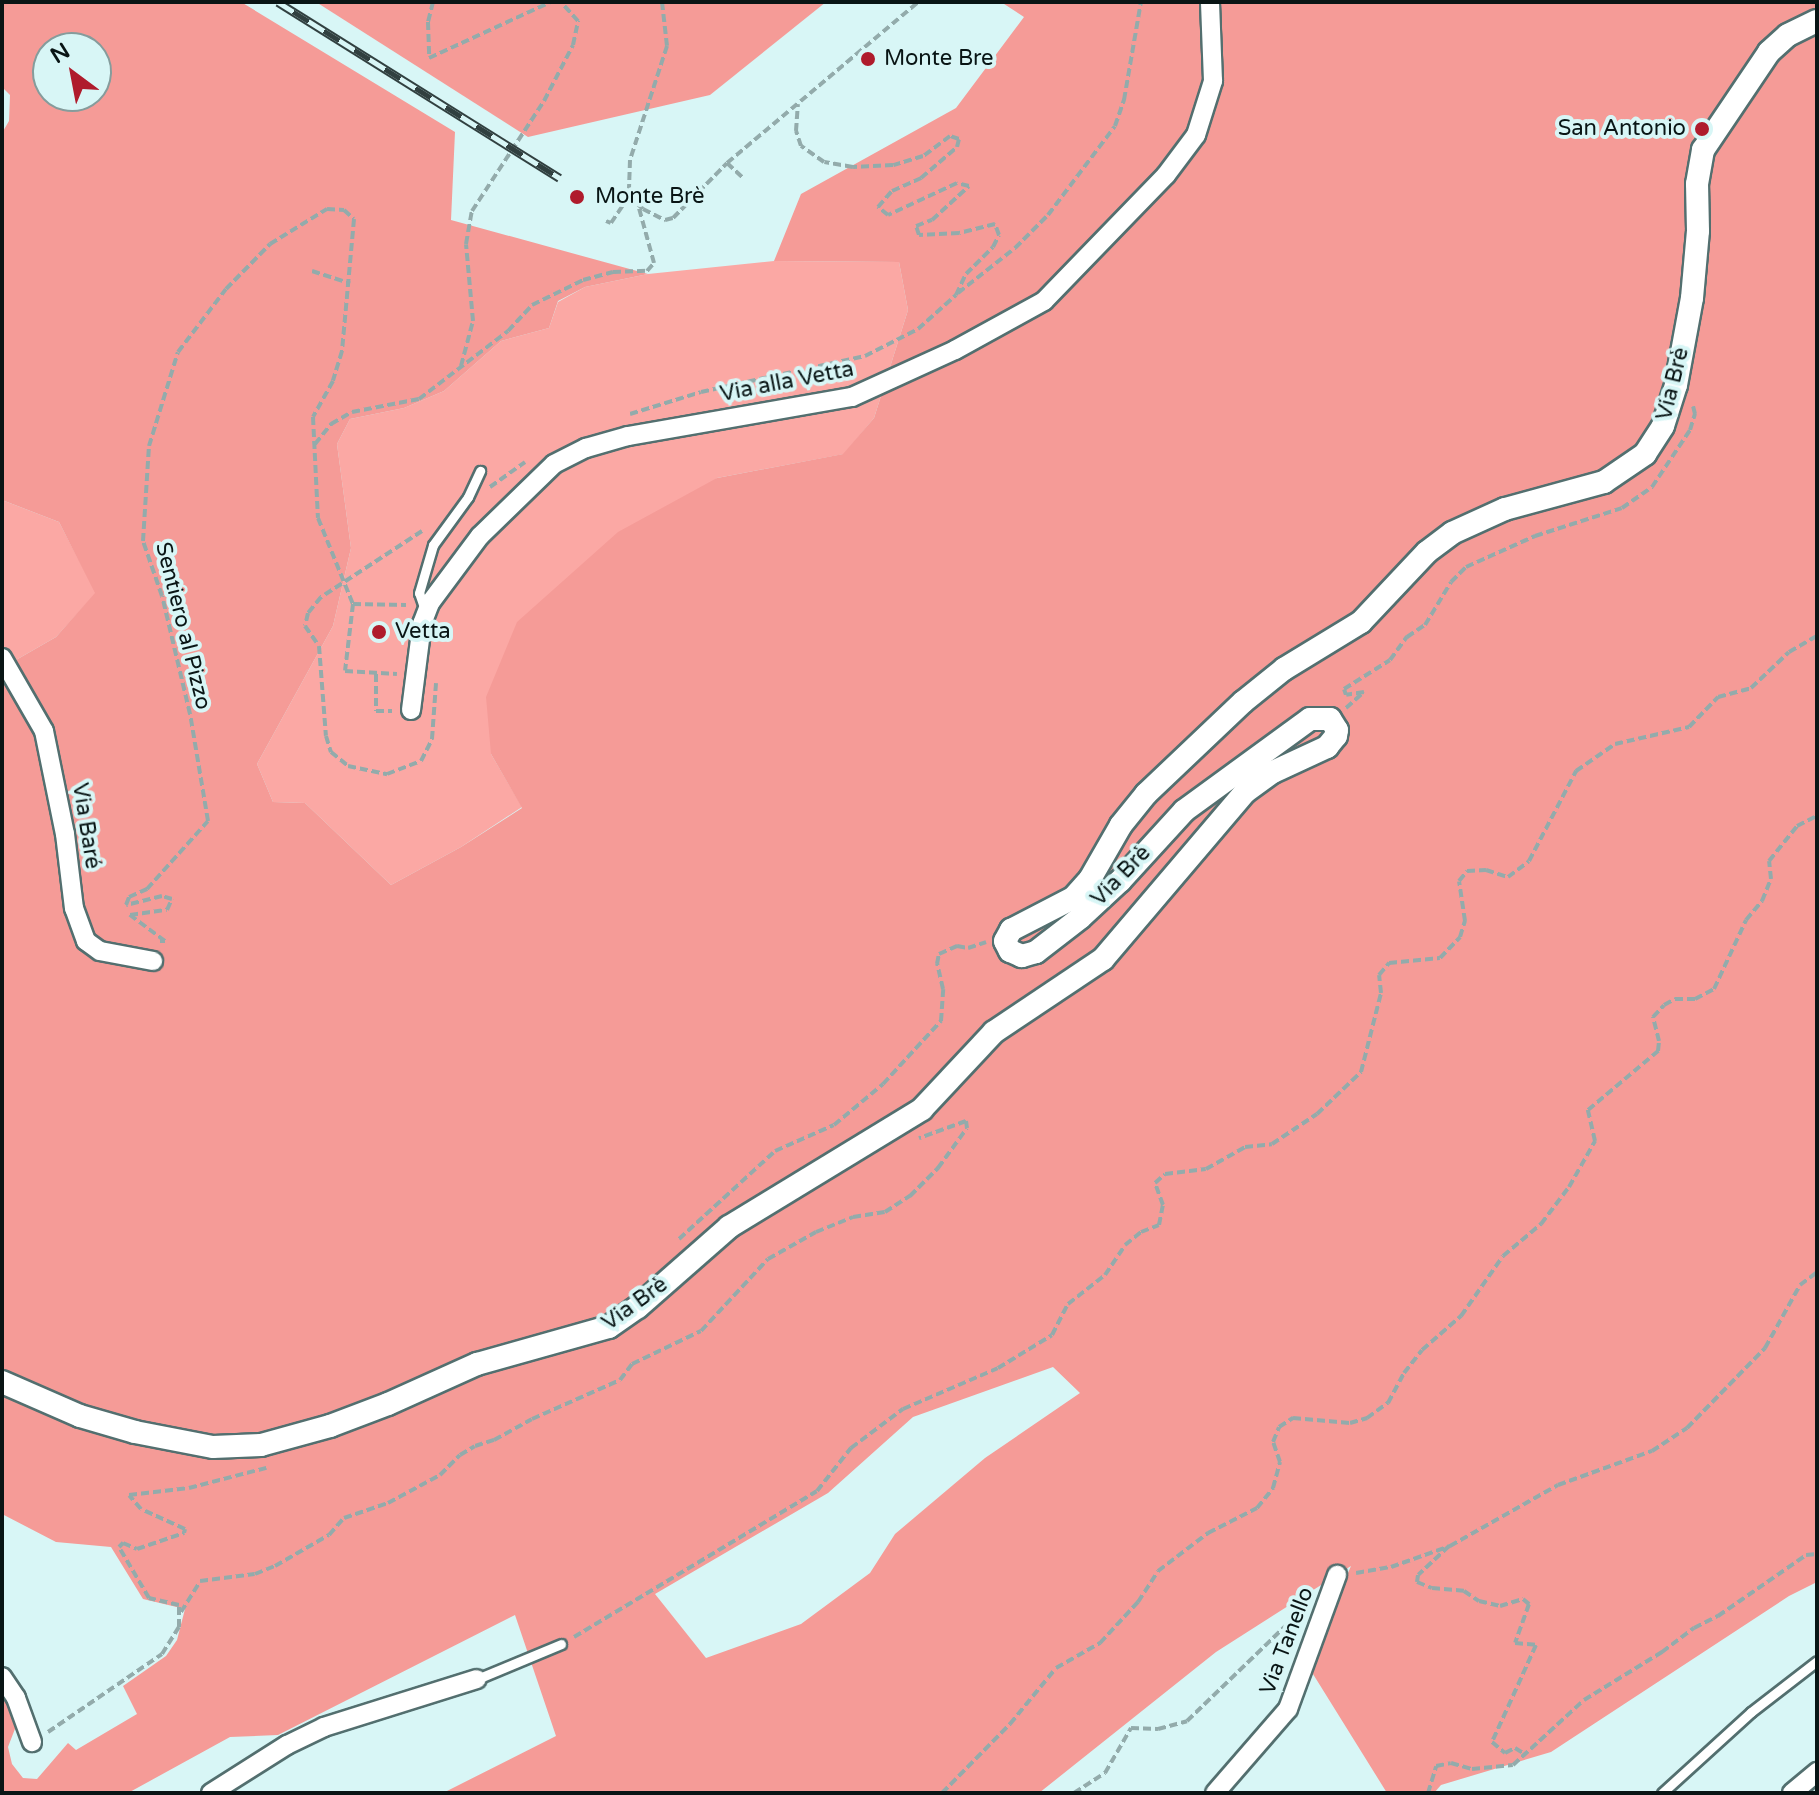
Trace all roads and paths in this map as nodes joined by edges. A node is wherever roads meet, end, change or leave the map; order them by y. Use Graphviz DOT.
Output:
graph roads {
  1 [pos="433,2"];
  2 [pos="551,2"];
  3 [pos="561,2"];
  4 [pos="662,2"];
  5 [pos="918,2"];
  6 [pos="1141,2"];
  7 [pos="1210,2"];
  8 [pos="1817,21"];
  9 [pos="798,104"];
  10 [pos="727,163"];
  11 [pos="742,177"];
  12 [pos="629,196"];
  13 [pos="638,206"];
  14 [pos="606,221"];
  15 [pos="312,271"];
  16 [pos="350,283"];
  17 [pos="956,295"];
  18 [pos="460,369"];
  19 [pos="624,416"];
  20 [pos="315,444"];
  21 [pos="527,461"];
  22 [pos="480,471"];
  23 [pos="458,512"];
  24 [pos="347,582"];
  25 [pos="353,604"];
  26 [pos="406,605"];
  27 [pos="426,612"];
  28 [pos="1817,636"];
  29 [pos="2,658"];
  30 [pos="349,673"];
  31 [pos="376,674"];
  32 [pos="1364,692"];
  33 [pos="1346,695"];
  34 [pos="376,706"];
  35 [pos="411,710"];
  36 [pos="1817,816"];
  37 [pos="1009,932"];
  38 [pos="153,952"];
  39 [pos="899,1124"];
  40 [pos="675,1243"];
  41 [pos="1817,1272"];
  42 [pos="2,1382"];
  43 [pos="280,1461"];
  44 [pos="1450,1546"];
  45 [pos="1817,1554"];
  46 [pos="1337,1575"];
  47 [pos="1305,1607"];
  48 [pos="181,1612"];
  49 [pos="561,1644"];
  50 [pos="1817,1661"];
  51 [pos="2,1677"];
  52 [pos="477,1679"];
  53 [pos="32,1742"];
  54 [pos="1526,1755"];
  55 [pos="1817,1772"];
  56 [pos="211,1793"];
  57 [pos="942,1793"];
  58 [pos="1074,1793"];
  59 [pos="1215,1793"];
  60 [pos="1428,1793"];
  61 [pos="1662,1793"];
  62 [pos="1792,1793"];
  1 -- 2 [label="path"];
  3 -- 18 [label="path"];
  4 -- 12 [label="path"];
  5 -- 9 [label="path"];
  6 -- 17 [label="path"];
  7 -- 27 [label="street, Via alla Vetta"];
  8 -- 37 [label="street, Via Brè"];
  9 -- 10 [label="path"];
  9 -- 17 [label="path"];
  10 -- 11 [label="path"];
  10 -- 13 [label="path"];
  12 -- 13 [label="path"];
  12 -- 14 [label="path"];
  13 -- 18 [label="path"];
  15 -- 16 [label="path"];
  16 -- 20 [label="path, Sentiero al Pizzo"];
  16 -- 38 [label="path, Sentiero al Pizzo"];
  17 -- 19 [label="path"];
  18 -- 20 [label="path"];
  20 -- 24 [label="path, Sentiero al Pizzo"];
  21 -- 23 [label="path"];
  22 -- 23 [label="lane"];
  23 -- 24 [label="path"];
  23 -- 27 [label="lane"];
  24 -- 25 [label="path, Sentiero al Pizzo"];
  25 -- 26 [label="path"];
  25 -- 30 [label="path"];
  27 -- 35 [label="street, Via alla Vetta"];
  28 -- 49 [label="path"];
  29 -- 38 [label="street, Via Baré"];
  31 -- 34 [label="path"];
  32 -- 33 [label="path"];
  36 -- 57 [label="path"];
  37 -- 39 [label="street, Via Brè"];
  37 -- 40 [label="path"];
  39 -- 42 [label="street, Via Brè"];
  39 -- 48 [label="path"];
  41 -- 44 [label="path"];
  43 -- 48 [label="path"];
  44 -- 46 [label="path"];
  44 -- 54 [label="path"];
  45 -- 54 [label="path"];
  46 -- 59 [label="street, Via Tanello"];
  47 -- 58 [label="path"];
  48 -- 53 [label="path"];
  49 -- 52 [label="lane"];
  50 -- 61 [label="lane"];
  51 -- 53 [label="street"];
  52 -- 56 [label="street"];
  54 -- 60 [label="path"];
  55 -- 62 [label="street"];
}
